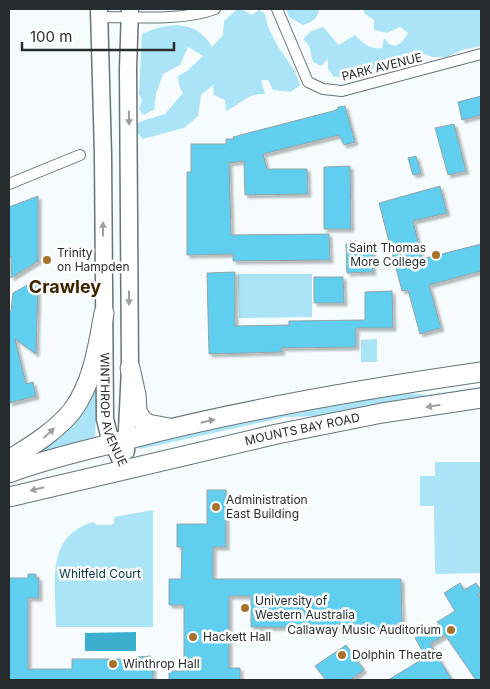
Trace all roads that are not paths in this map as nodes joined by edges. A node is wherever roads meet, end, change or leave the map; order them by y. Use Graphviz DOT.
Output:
graph roads {
  1 [pos="215,9"];
  2 [pos="277,9"];
  3 [pos="100,13"];
  4 [pos="130,13"];
  5 [pos="481,54"];
  6 [pos="80,155"];
  7 [pos="9,184"];
  8 [pos="104,313"];
  9 [pos="130,368"];
  10 [pos="481,372"];
  11 [pos="481,398"];
  12 [pos="174,428"];
  13 [pos="120,442"];
  14 [pos="9,460"];
  15 [pos="124,469"];
  16 [pos="9,473"];
  17 [pos="9,497"];
  1 -- 4 [label="street"];
  2 -- 5 [label="street, PARK AVENUE"];
  3 -- 4 [label="street"];
  8 -- 3 [label="main road, WINTHROP AVENUE, one-way"];
  4 -- 9 [label="main road, WINTHROP AVENUE, one-way"];
  6 -- 7 [label="street"];
  8 -- 13 [label="main road, WINTHROP AVENUE"];
  14 -- 8 [label="highway, one-way"];
  9 -- 12 [label="highway"];
  9 -- 13 [label="main road, WINTHROP AVENUE"];
  12 -- 10 [label="highway, one-way"];
  11 -- 15 [label="highway, MOUNTS BAY ROAD, one-way"];
  12 -- 13 [label="highway"];
  13 -- 15 [label="main road, WINTHROP AVENUE"];
  13 -- 16 [label="highway"];
  15 -- 17 [label="highway, MOUNTS BAY ROAD, one-way"];
}
